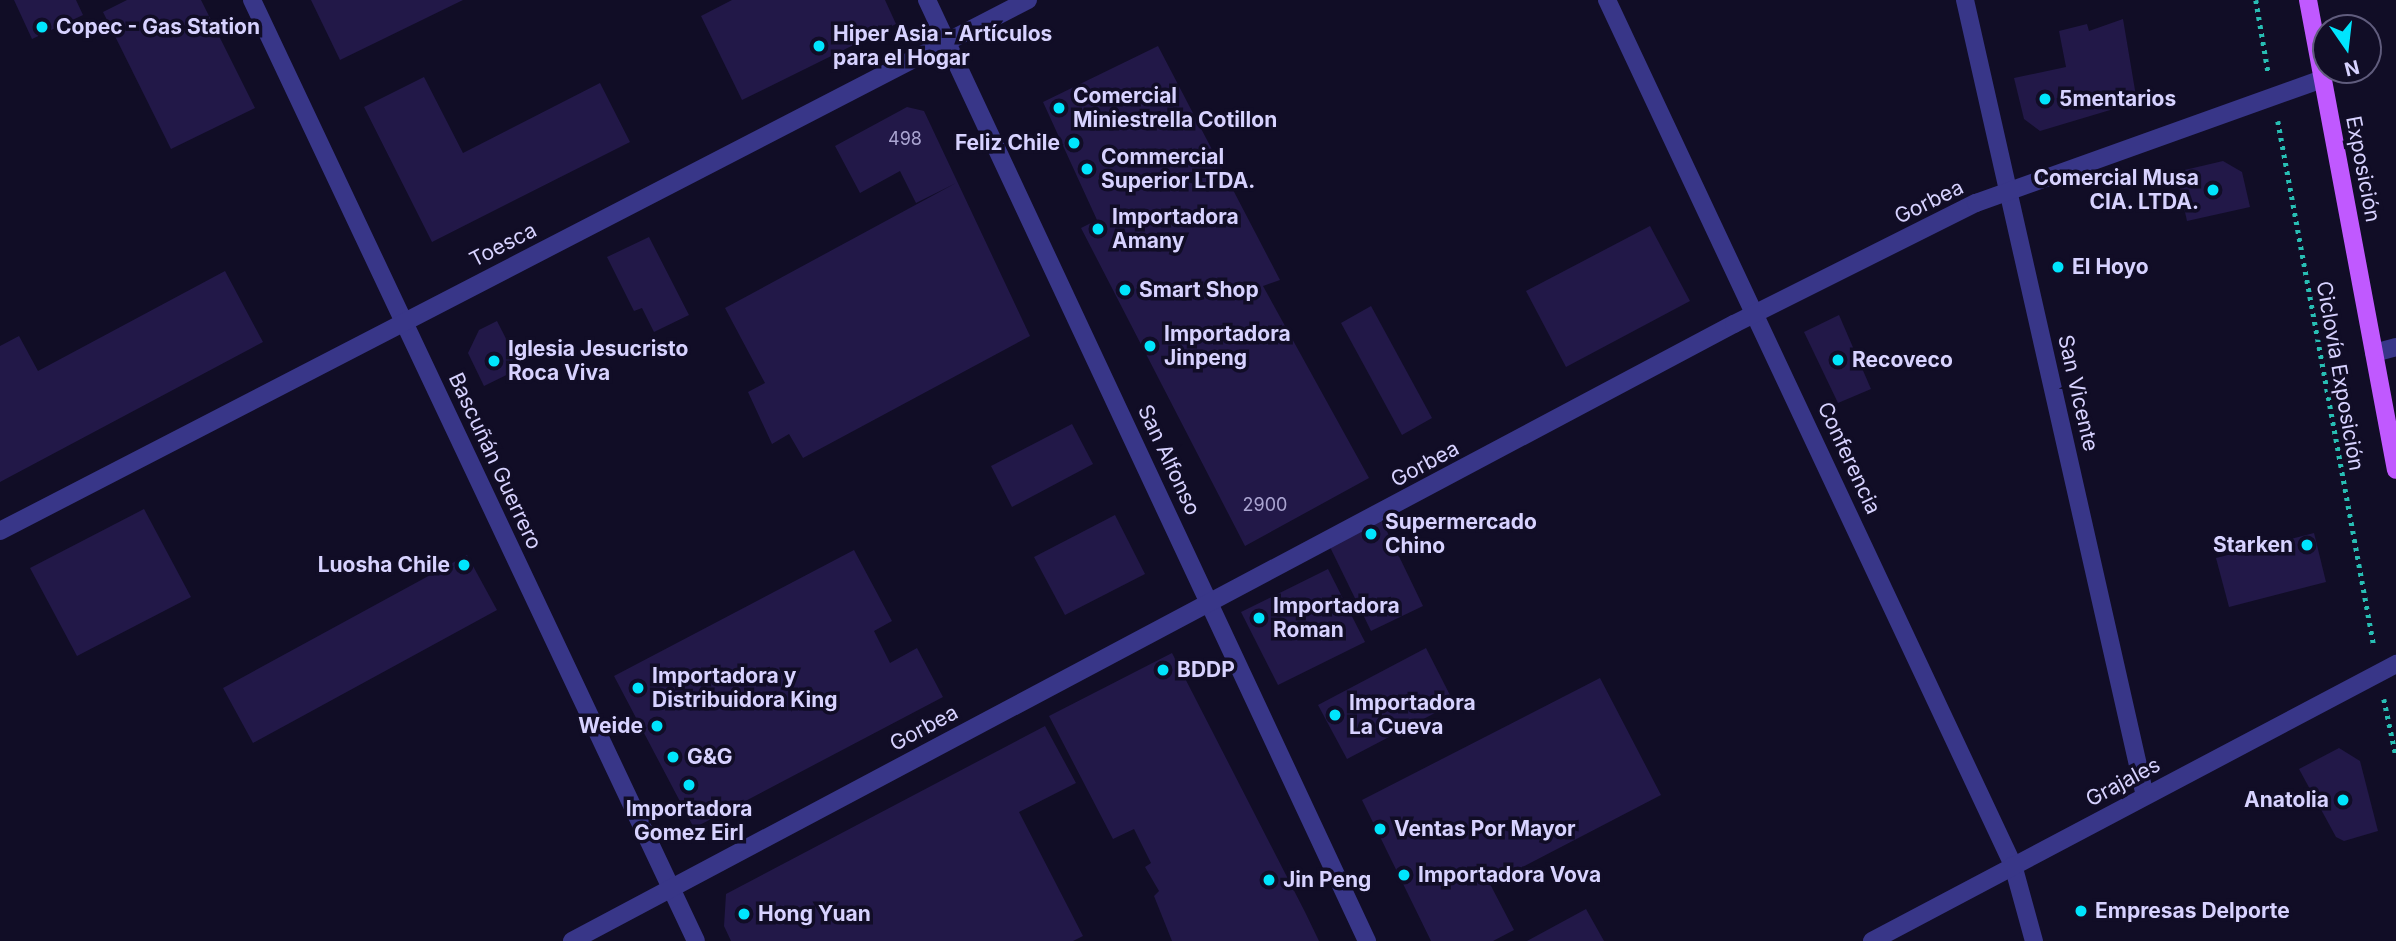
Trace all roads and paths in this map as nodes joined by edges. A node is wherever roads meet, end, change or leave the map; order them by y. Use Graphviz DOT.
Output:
graph roads {
  1 [pos="252,0"];
  2 [pos="927,0"];
  3 [pos="1028,0"];
  4 [pos="1607,0"];
  5 [pos="1965,0"];
  6 [pos="2256,0"];
  7 [pos="2308,0"];
  8 [pos="2312,21"];
  9 [pos="946,42"];
  10 [pos="2312,83"];
  11 [pos="2324,84"];
  12 [pos="2273,97"];
  13 [pos="2009,190"];
  14 [pos="1756,313"];
  15 [pos="403,323"];
  16 [pos="2396,348"];
  17 [pos="2374,353"];
  18 [pos="2396,470"];
  19 [pos="0,531"];
  20 [pos="1212,603"];
  21 [pos="2396,664"];
  22 [pos="2378,670"];
  23 [pos="2396,756"];
  24 [pos="2146,796"];
  25 [pos="2013,865"];
  26 [pos="671,888"];
  27 [pos="572,941"];
  28 [pos="696,941"];
  29 [pos="1367,941"];
  30 [pos="1872,941"];
  31 [pos="2034,941"];
  1 -- 15 [label="street, Bascuñán Guerrero"];
  2 -- 9 [label="street, San Alfonso"];
  3 -- 9 [label="street, Toesca"];
  4 -- 14 [label="street, Conferencia"];
  5 -- 13 [label="street, San Vicente"];
  6 -- 12 [label="path, Ciclovía Exposición"];
  7 -- 8 [label="main road, Exposición"];
  9 -- 15 [label="street, Toesca"];
  9 -- 20 [label="street, San Alfonso"];
  10 -- 12 [label="street, Gorbea"];
  11 -- 17 [label="main road, Exposición"];
  12 -- 13 [label="street, Gorbea"];
  12 -- 22 [label="path, Ciclovía Exposición"];
  13 -- 14 [label="street, Gorbea"];
  13 -- 24 [label="street, San Vicente"];
  14 -- 20 [label="street, Gorbea"];
  14 -- 25 [label="street, Conferencia"];
  15 -- 19 [label="street, Toesca"];
  15 -- 26 [label="street, Bascuñán Guerrero"];
  16 -- 17 [label="street"];
  17 -- 18 [label="main road, Exposición"];
  20 -- 26 [label="street, Gorbea"];
  20 -- 29 [label="street, San Alfonso"];
  21 -- 22 [label="street, Grajales"];
  22 -- 23 [label="path, Ciclovía Exposición"];
  22 -- 24 [label="street, Grajales"];
  24 -- 25 [label="street, Grajales"];
  25 -- 30 [label="street, Grajales"];
  25 -- 31 [label="street, Conferencia"];
  26 -- 27 [label="street, Gorbea"];
  26 -- 28 [label="street, Bascuñán Guerrero"];
}
